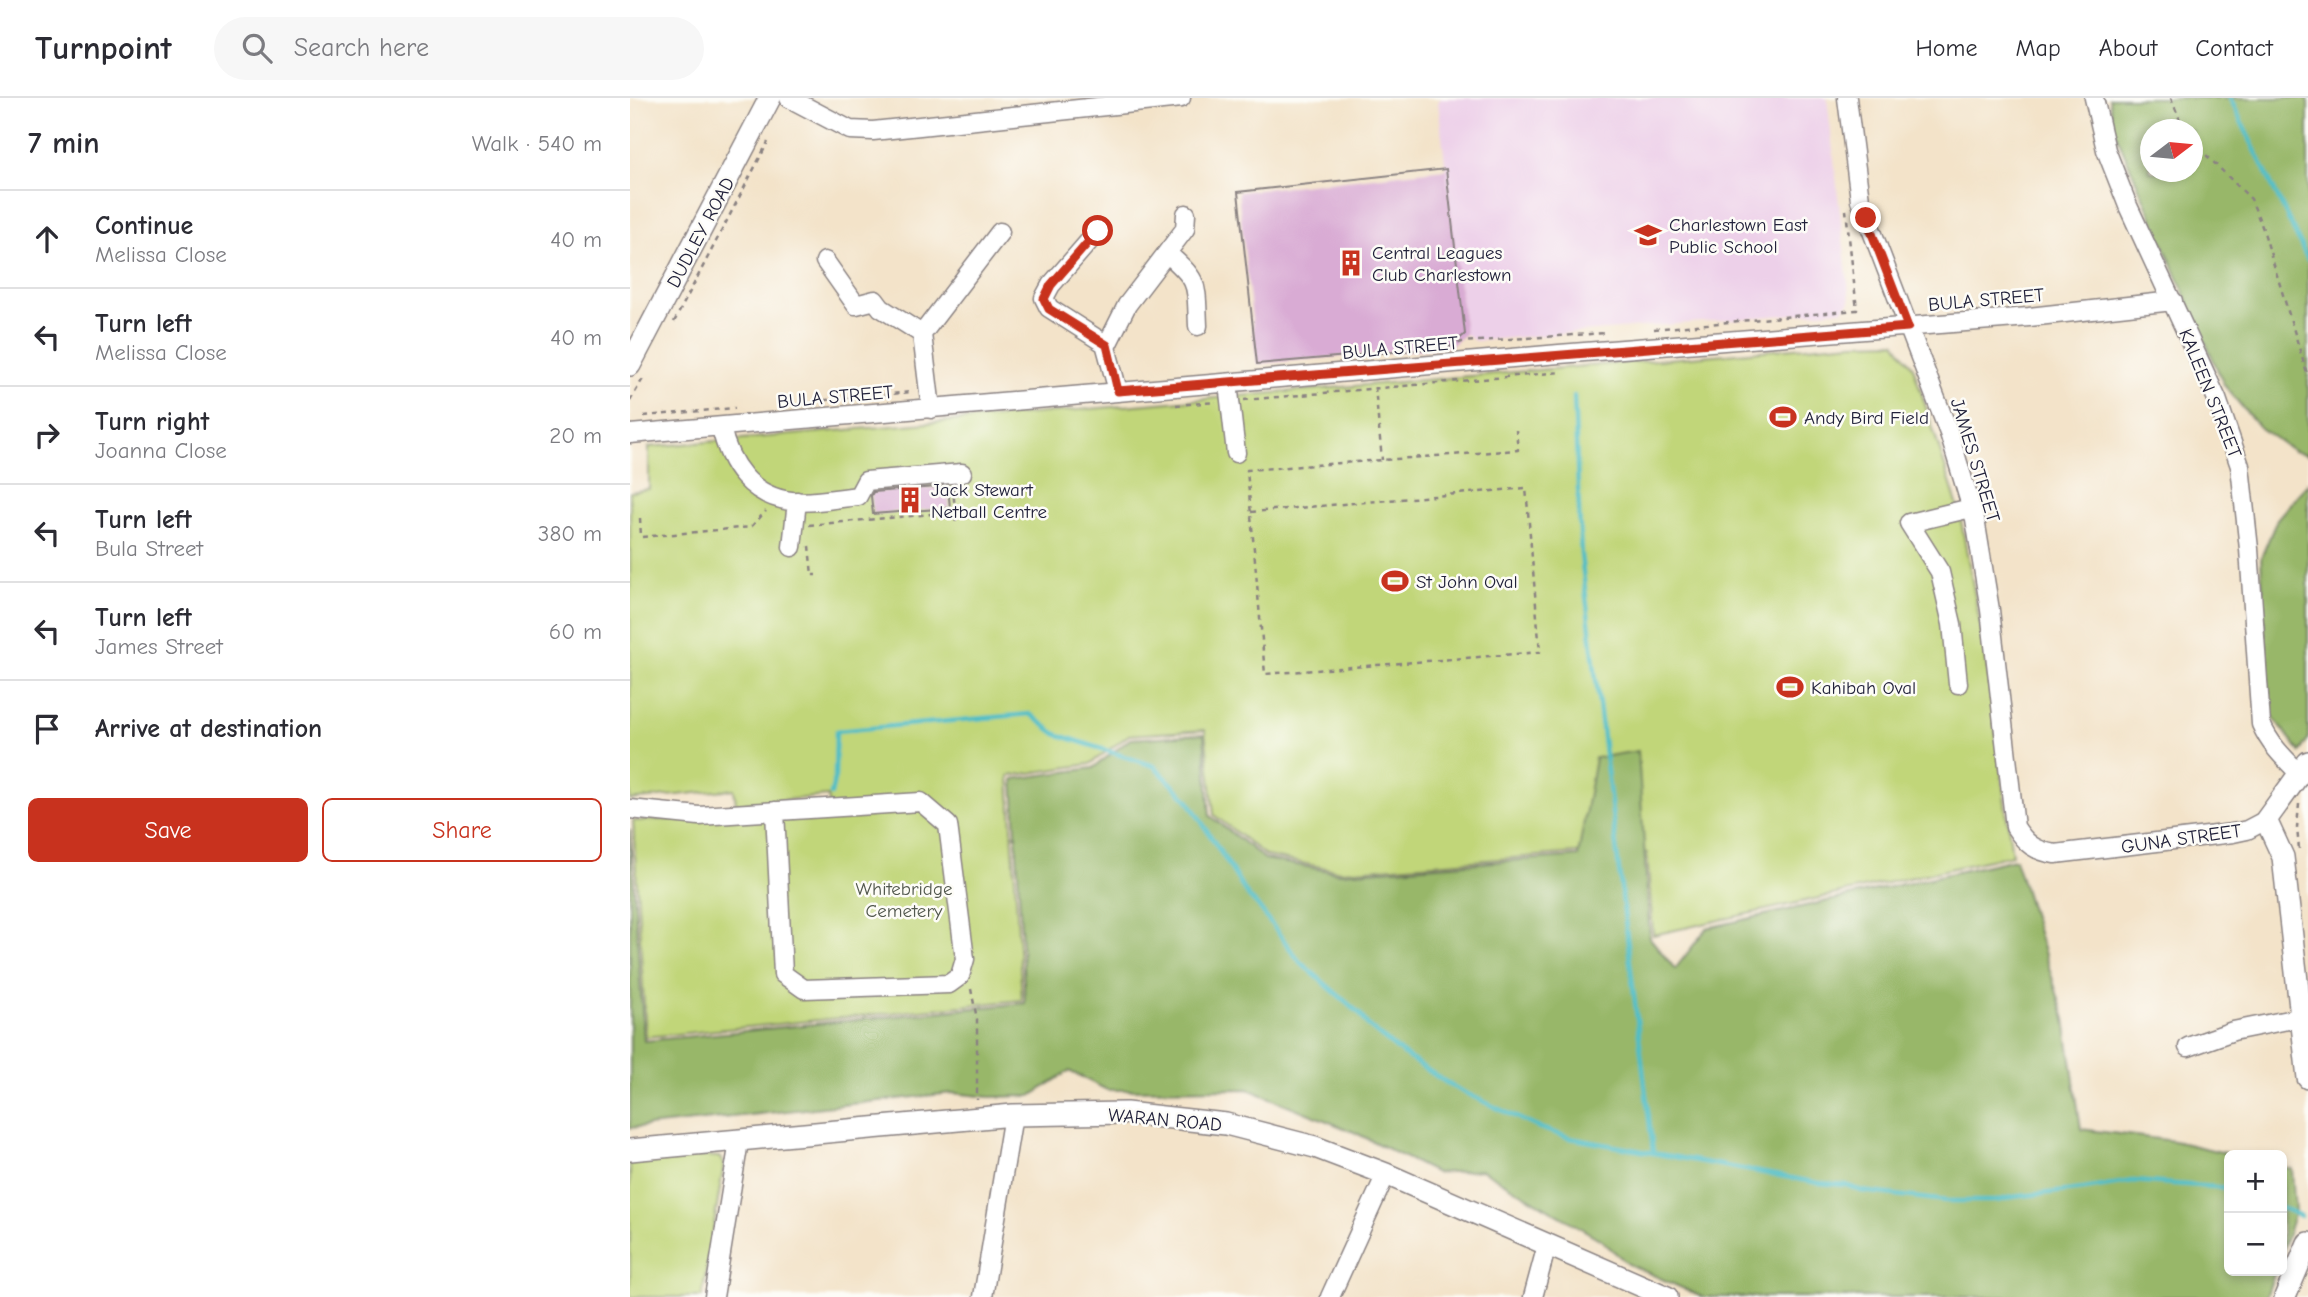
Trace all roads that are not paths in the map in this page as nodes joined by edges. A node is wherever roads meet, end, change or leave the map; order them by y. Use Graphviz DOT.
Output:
graph roads {
  1 [pos="770,98"];
  2 [pos="789,98"];
  3 [pos="1181,98"];
  4 [pos="1847,98"];
  5 [pos="2094,98"];
  6 [pos="1076,104"];
  7 [pos="1186,214"];
  8 [pos="1098,231"];
  9 [pos="1000,232"];
  10 [pos="1167,253"];
  11 [pos="825,261"];
  12 [pos="2173,300"];
  13 [pos="1198,326"];
  14 [pos="1908,327"];
  15 [pos="922,334"];
  16 [pos="1107,345"];
  17 [pos="639,367"];
  18 [pos="1228,383"];
  19 [pos="1118,391"];
  20 [pos="931,409"];
  21 [pos="720,427"];
  22 [pos="630,433"];
  23 [pos="1236,453"];
  24 [pos="957,473"];
  25 [pos="797,501"];
  26 [pos="1971,508"];
  27 [pos="792,547"];
  28 [pos="1958,684"];
  29 [pos="2304,768"];
  30 [pos="630,809"];
  31 [pos="775,811"];
  32 [pos="2266,820"];
  33 [pos="2025,843"];
  34 [pos="2303,1017"];
  35 [pos="2188,1047"];
  36 [pos="2308,1078"];
  37 [pos="1013,1115"];
  38 [pos="739,1141"];
  39 [pos="630,1150"];
  40 [pos="1386,1174"];
  41 [pos="2308,1243"];
  42 [pos="1547,1245"];
  43 [pos="714,1297"];
  44 [pos="983,1297"];
  45 [pos="1330,1297"];
  46 [pos="1533,1297"];
  47 [pos="1667,1297"];
  48 [pos="2285,1297"];
  1 -- 17 [label="main road, DUDLEY ROAD"];
  2 -- 6 [label="street"];
  3 -- 6 [label="street"];
  4 -- 14 [label="street, JAMES STREET"];
  5 -- 12 [label="street, KALEEN STREET"];
  7 -- 10 [label="street"];
  8 -- 16 [label="street"];
  9 -- 15 [label="street"];
  10 -- 13 [label="street"];
  10 -- 16 [label="street"];
  11 -- 15 [label="street"];
  12 -- 14 [label="street, BULA STREET"];
  12 -- 29 [label="street, KALEEN STREET"];
  14 -- 18 [label="street, BULA STREET"];
  14 -- 26 [label="street, JAMES STREET"];
  15 -- 20 [label="street"];
  16 -- 19 [label="street"];
  18 -- 19 [label="street, BULA STREET"];
  18 -- 23 [label="street"];
  19 -- 20 [label="street, BULA STREET"];
  20 -- 21 [label="street, BULA STREET"];
  21 -- 22 [label="street, BULA STREET"];
  21 -- 25 [label="street"];
  24 -- 25 [label="street"];
  25 -- 27 [label="street"];
  26 -- 28 [label="street"];
  26 -- 33 [label="street, JAMES STREET"];
  29 -- 32 [label="main road, GUNA STREET"];
  30 -- 31 [label="street"];
  31 -- 31 [label="street"];
  32 -- 33 [label="street, GUNA STREET"];
  32 -- 34 [label="main road"];
  34 -- 35 [label="street"];
  34 -- 36 [label="main road"];
  37 -- 38 [label="main road, WARAN ROAD"];
  37 -- 40 [label="main road, WARAN ROAD"];
  37 -- 44 [label="street"];
  38 -- 39 [label="main road, WARAN ROAD"];
  38 -- 43 [label="street"];
  40 -- 42 [label="main road, WARAN ROAD"];
  40 -- 45 [label="street"];
  41 -- 48 [label="main road"];
  42 -- 46 [label="street"];
  42 -- 47 [label="main road, WARAN ROAD"];
}
